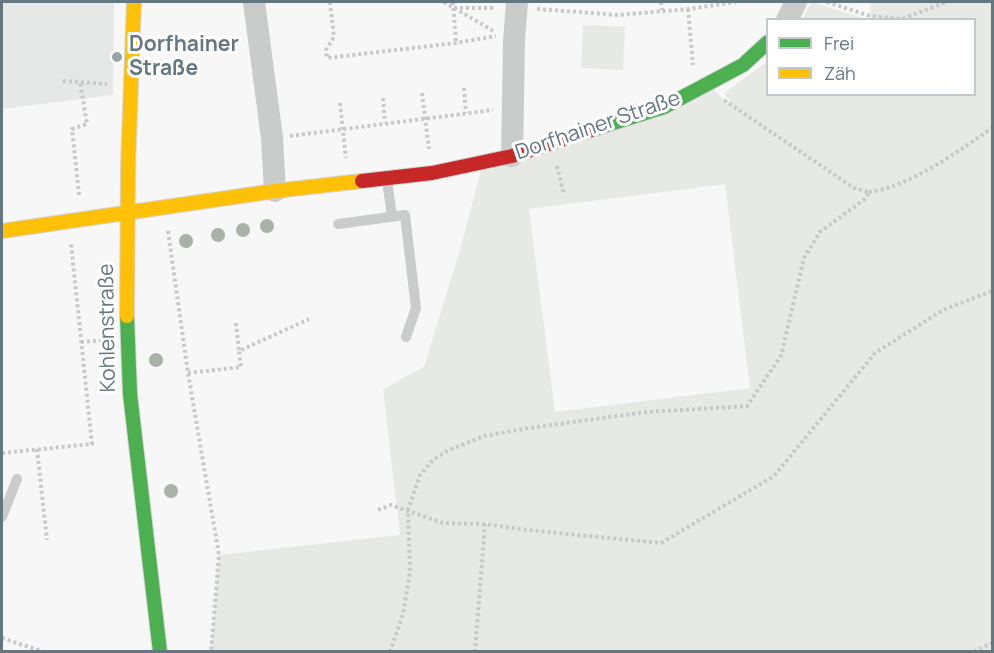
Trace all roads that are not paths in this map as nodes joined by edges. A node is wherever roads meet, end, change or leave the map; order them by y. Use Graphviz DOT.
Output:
graph roads {
  1 [pos="134,2"];
  2 [pos="254,2"];
  3 [pos="796,2"];
  4 [pos="516,12"];
  5 [pos="788,18"];
  6 [pos="766,44"];
  7 [pos="513,156"];
  8 [pos="387,178"];
  9 [pos="275,191"];
  10 [pos="128,213"];
  11 [pos="392,216"];
  12 [pos="338,224"];
  13 [pos="2,231"];
  14 [pos="406,337"];
  15 [pos="17,479"];
  16 [pos="5,501"];
  17 [pos="2,517"];
  18 [pos="160,651"];
  1 -- 10 [label="street, Kohlenstraße"];
  2 -- 9 [label="street"];
  3 -- 5 [label="street"];
  4 -- 7 [label="street"];
  6 -- 7 [label="street, Dorfhainer Straße"];
  7 -- 8 [label="street, Dorfhainer Straße"];
  8 -- 9 [label="street, Dorfhainer Straße"];
  8 -- 11 [label="lane"];
  9 -- 10 [label="street, Dorfhainer Straße"];
  10 -- 13 [label="street, Dorfhainer Straße"];
  10 -- 18 [label="street, Kohlenstraße"];
  11 -- 12 [label="lane"];
  11 -- 14 [label="lane"];
  15 -- 16 [label="lane"];
  16 -- 17 [label="lane"];
}
